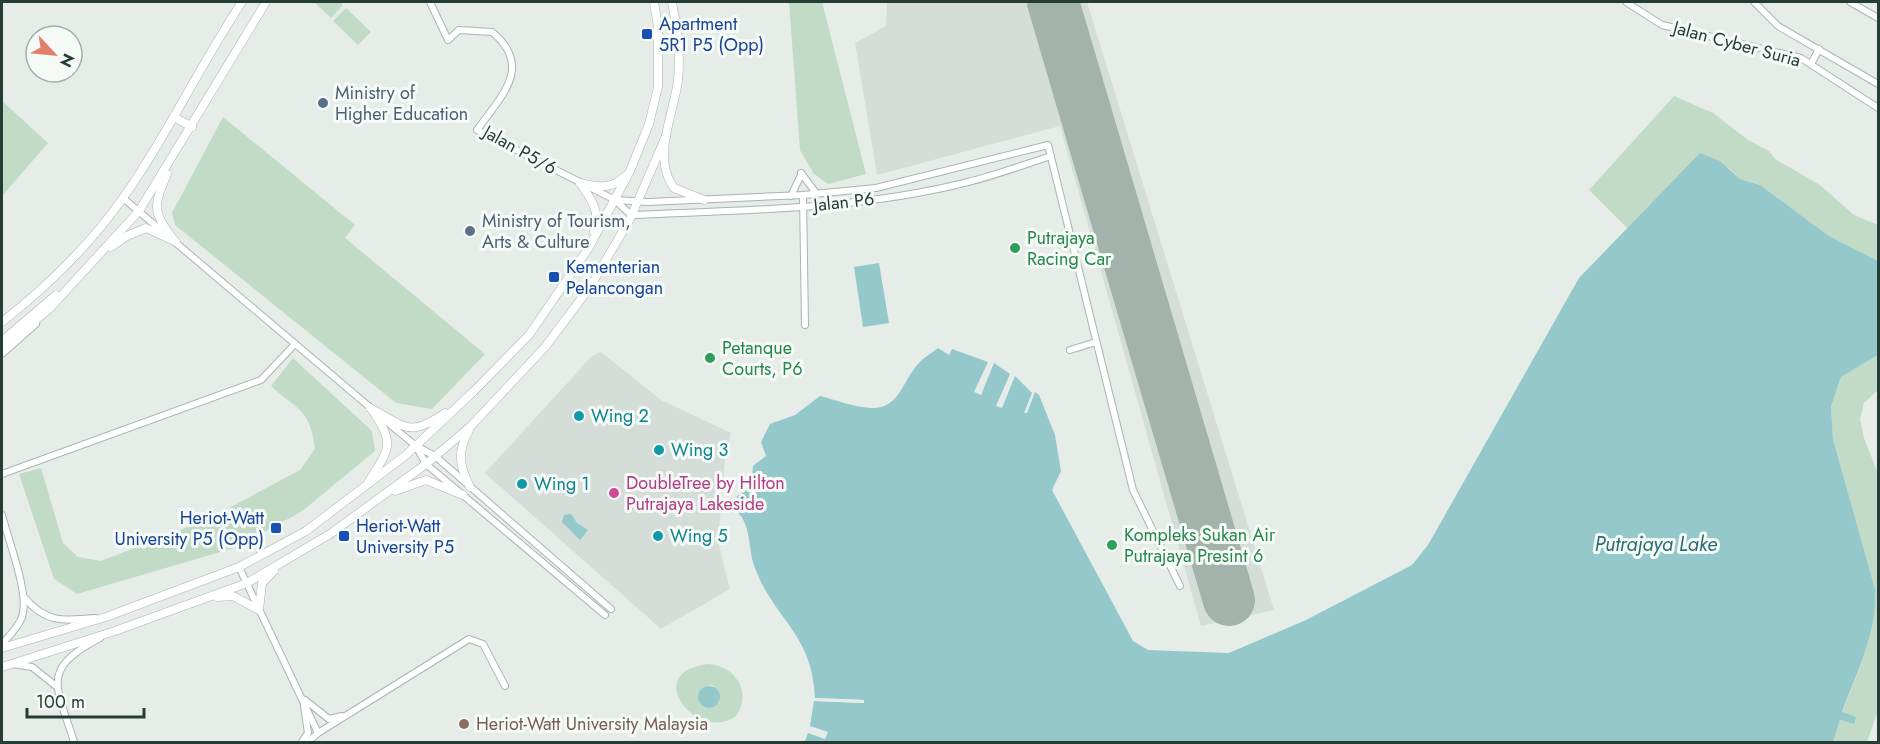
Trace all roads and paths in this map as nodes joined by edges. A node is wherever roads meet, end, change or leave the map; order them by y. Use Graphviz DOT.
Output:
graph roads {
  1 [pos="242,2"];
  2 [pos="267,2"];
  3 [pos="430,2"];
  4 [pos="654,2"];
  5 [pos="672,2"];
  6 [pos="1626,2"];
  7 [pos="1754,2"];
  8 [pos="1850,2"];
  9 [pos="1878,18"];
  10 [pos="1819,49"];
  11 [pos="1811,64"];
  12 [pos="1878,84"];
  13 [pos="1878,108"];
  14 [pos="174,117"];
  15 [pos="192,127"];
  16 [pos="666,136"];
  17 [pos="174,156"];
  18 [pos="1051,156"];
  19 [pos="630,171"];
  20 [pos="580,183"];
  21 [pos="816,193"];
  22 [pos="803,195"];
  23 [pos="791,196"];
  24 [pos="123,198"];
  25 [pos="615,200"];
  26 [pos="704,200"];
  27 [pos="637,203"];
  28 [pos="803,207"];
  29 [pos="139,211"];
  30 [pos="631,215"];
  31 [pos="176,242"];
  32 [pos="588,249"];
  33 [pos="98,256"];
  34 [pos="36,296"];
  35 [pos="50,308"];
  36 [pos="2,322"];
  37 [pos="805,325"];
  38 [pos="2,328"];
  39 [pos="2,341"];
  40 [pos="1096,342"];
  41 [pos="295,344"];
  42 [pos="2,349"];
  43 [pos="1070,350"];
  44 [pos="2,354"];
  45 [pos="474,391"];
  46 [pos="370,408"];
  47 [pos="471,426"];
  48 [pos="416,446"];
  49 [pos="435,456"];
  50 [pos="426,464"];
  51 [pos="2,474"];
  52 [pos="470,487"];
  53 [pos="365,488"];
  54 [pos="464,495"];
  55 [pos="377,501"];
  56 [pos="2,515"];
  57 [pos="284,562"];
  58 [pos="239,567"];
  59 [pos="247,583"];
  60 [pos="1180,586"];
  61 [pos="24,596"];
  62 [pos="211,598"];
  63 [pos="611,609"];
  64 [pos="259,610"];
  65 [pos="605,615"];
  66 [pos="106,617"];
  67 [pos="114,631"];
  68 [pos="2,646"];
  69 [pos="12,664"];
  70 [pos="2,667"];
  71 [pos="56,686"];
  72 [pos="505,686"];
  73 [pos="303,698"];
  74 [pos="349,715"];
  75 [pos="318,733"];
  76 [pos="74,742"];
  77 [pos="302,742"];
  78 [pos="308,742"];
  1 -- 14 [label="street"];
  2 -- 15 [label="street"];
  3 -- 20 [label="street, Jalan P5/6"];
  4 -- 19 [label="street"];
  5 -- 16 [label="street"];
  6 -- 11 [label="street, Jalan Cyber Suria"];
  7 -- 10 [label="street"];
  8 -- 9 [label="street"];
  10 -- 11 [label="street"];
  10 -- 12 [label="street"];
  11 -- 13 [label="street, Jalan Cyber Suria"];
  14 -- 15 [label="street"];
  14 -- 24 [label="street"];
  15 -- 17 [label="street"];
  16 -- 26 [label="street"];
  16 -- 27 [label="street"];
  17 -- 29 [label="street"];
  17 -- 31 [label="street"];
  18 -- 21 [label="street, Jalan P6"];
  18 -- 28 [label="street, Jalan P6"];
  18 -- 40 [label="street"];
  19 -- 20 [label="street"];
  19 -- 25 [label="street"];
  20 -- 25 [label="street, Jalan P5/6"];
  20 -- 32 [label="street"];
  21 -- 22 [label="street, Jalan P6"];
  21 -- 23 [label="street"];
  22 -- 23 [label="street, Jalan P6"];
  22 -- 28 [label="street"];
  23 -- 26 [label="street, Jalan P6"];
  24 -- 29 [label="street"];
  24 -- 34 [label="street"];
  25 -- 27 [label="street, Jalan P6"];
  25 -- 30 [label="street"];
  25 -- 32 [label="street"];
  26 -- 27 [label="street, Jalan P6"];
  27 -- 30 [label="street"];
  28 -- 30 [label="street, Jalan P6"];
  28 -- 37 [label="street"];
  29 -- 31 [label="street"];
  29 -- 33 [label="street"];
  30 -- 47 [label="street"];
  31 -- 33 [label="street"];
  31 -- 41 [label="street"];
  32 -- 45 [label="street"];
  33 -- 35 [label="street"];
  33 -- 39 [label="street"];
  34 -- 36 [label="street"];
  34 -- 38 [label="street"];
  35 -- 42 [label="street"];
  35 -- 44 [label="street"];
  40 -- 43 [label="street"];
  40 -- 60 [label="street"];
  41 -- 46 [label="street"];
  41 -- 51 [label="street"];
  45 -- 46 [label="street"];
  45 -- 48 [label="street"];
  46 -- 48 [label="street"];
  46 -- 53 [label="street"];
  47 -- 49 [label="street"];
  47 -- 52 [label="street"];
  48 -- 49 [label="street"];
  48 -- 50 [label="street"];
  48 -- 53 [label="street"];
  49 -- 50 [label="street"];
  49 -- 52 [label="street"];
  50 -- 54 [label="street"];
  50 -- 55 [label="street"];
  52 -- 63 [label="street"];
  53 -- 58 [label="street"];
  54 -- 55 [label="street"];
  54 -- 65 [label="street"];
  55 -- 57 [label="street"];
  56 -- 61 [label="street"];
  57 -- 59 [label="street"];
  57 -- 64 [label="street"];
  58 -- 59 [label="street"];
  58 -- 66 [label="street"];
  59 -- 62 [label="street"];
  59 -- 64 [label="street"];
  61 -- 66 [label="street"];
  61 -- 68 [label="street"];
  62 -- 64 [label="street"];
  62 -- 67 [label="street"];
  64 -- 73 [label="street"];
  66 -- 68 [label="street"];
  67 -- 69 [label="street"];
  67 -- 71 [label="street"];
  69 -- 70 [label="street"];
  69 -- 71 [label="street"];
  71 -- 76 [label="street"];
  72 -- 74 [label="street"];
  73 -- 74 [label="street"];
  73 -- 75 [label="street"];
  73 -- 77 [label="street"];
  74 -- 75 [label="street"];
  75 -- 78 [label="street"];
}
